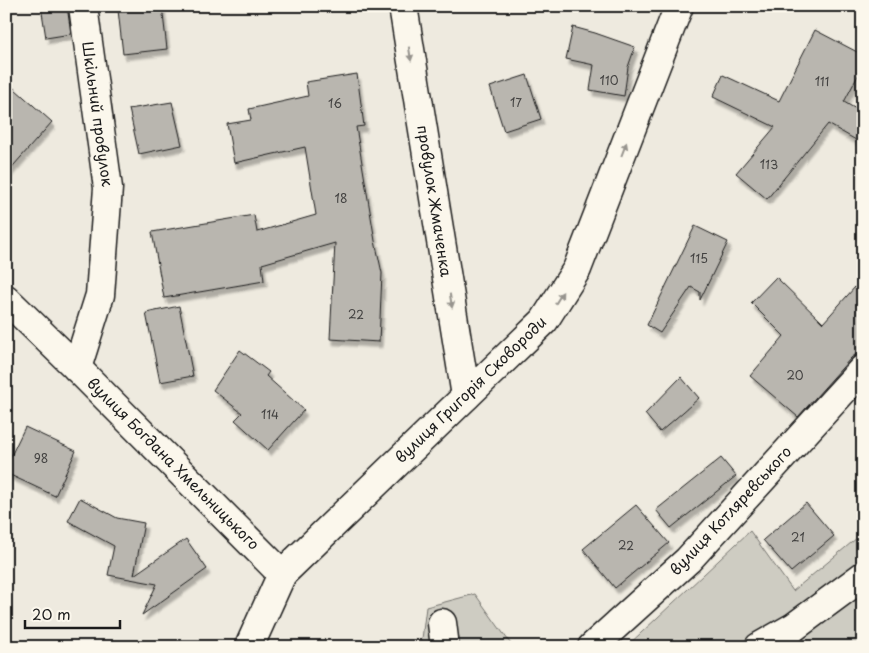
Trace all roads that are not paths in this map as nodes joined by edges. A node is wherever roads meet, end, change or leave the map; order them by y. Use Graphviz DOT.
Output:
graph roads {
  1 [pos="83,6"];
  2 [pos="403,6"];
  3 [pos="679,6"];
  4 [pos="6,299"];
  5 [pos="77,368"];
  6 [pos="863,369"];
  7 [pos="466,396"];
  8 [pos="282,574"];
  9 [pos="863,576"];
  10 [pos="249,647"];
  11 [pos="592,647"];
  12 [pos="760,647"];
  1 -- 5 [label="street, Шкільний провулок"];
  2 -- 7 [label="street, провулок Жмаченка, one-way"];
  7 -- 3 [label="street, вулиця Григорія Сковороди, one-way"];
  4 -- 5 [label="street, вулиця Богдана Хмельницького"];
  5 -- 8 [label="street, вулиця Богдана Хмельницького"];
  6 -- 11 [label="street, вулиця Котляревського"];
  7 -- 8 [label="street, вулиця Григорія Сковороди"];
  8 -- 10 [label="street"];
  9 -- 12 [label="street"];
}
